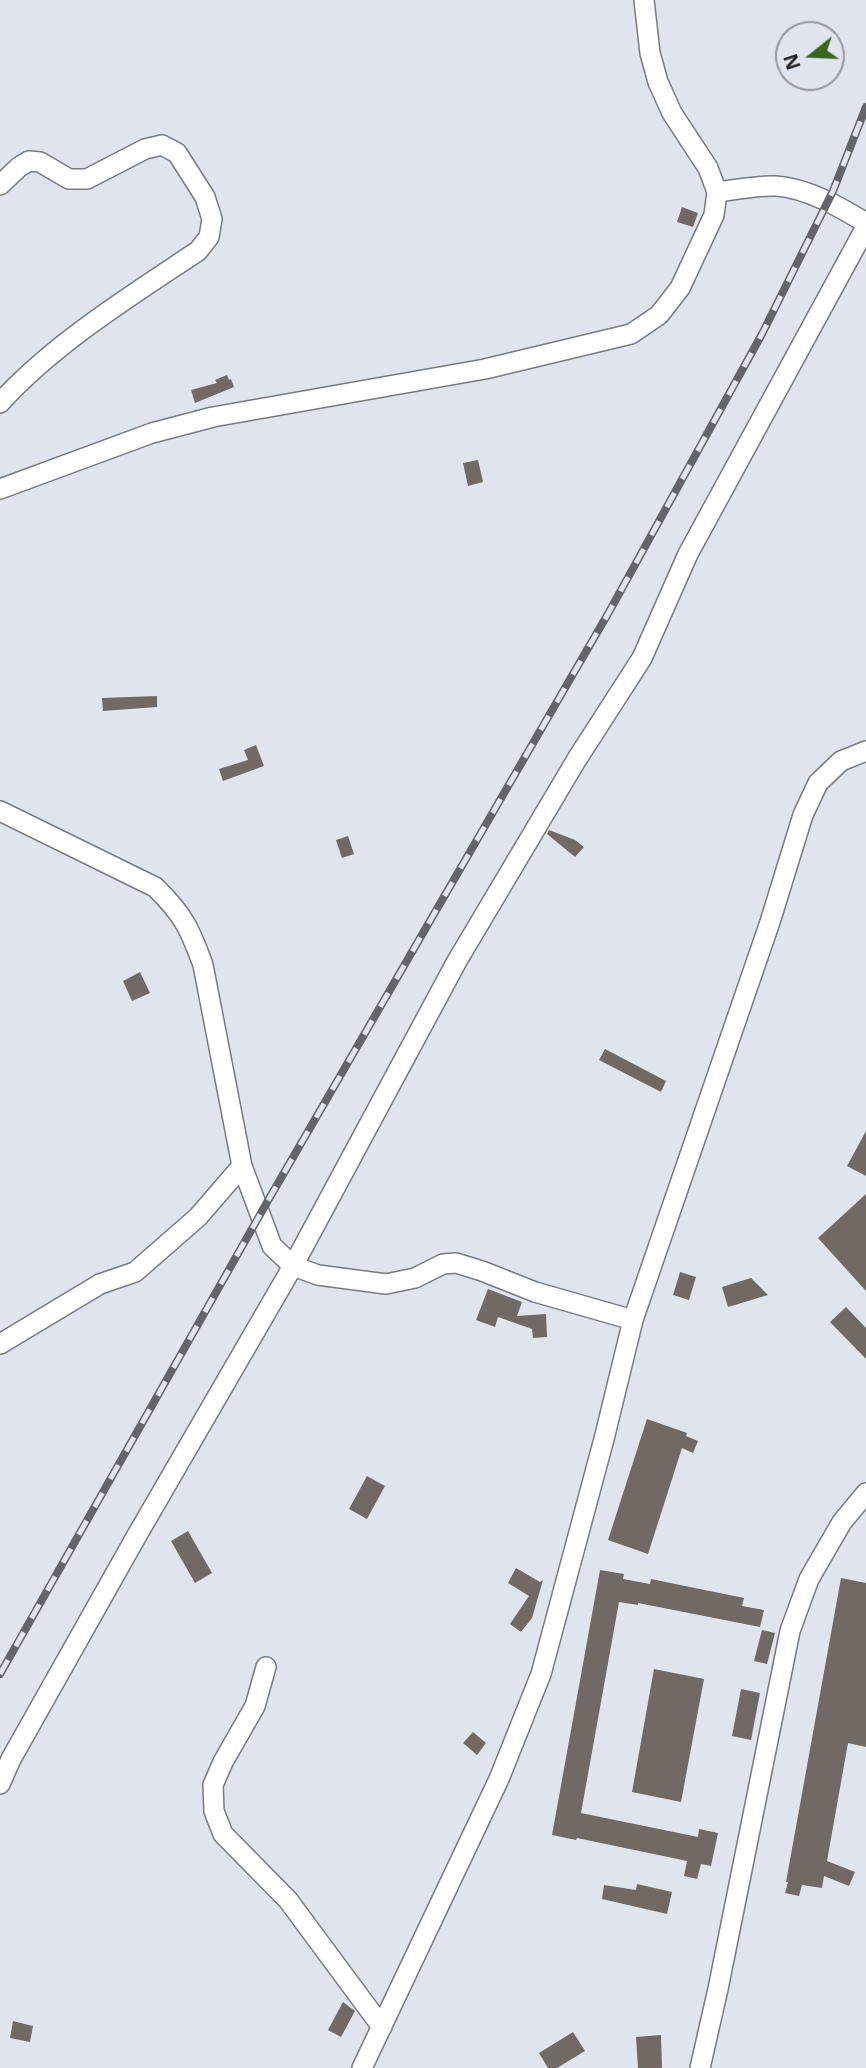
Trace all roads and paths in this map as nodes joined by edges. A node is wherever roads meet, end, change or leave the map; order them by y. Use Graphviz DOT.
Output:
graph roads {
  1 [pos="644,0"];
  2 [pos="0,185"];
  3 [pos="716,192"];
  4 [pos="866,225"];
  5 [pos="0,403"];
  6 [pos="0,489"];
  7 [pos="866,751"];
  8 [pos="0,811"];
  9 [pos="242,1166"];
  10 [pos="293,1266"];
  11 [pos="633,1321"];
  12 [pos="0,1344"];
  13 [pos="866,1493"];
  14 [pos="265,1667"];
  15 [pos="0,1784"];
  16 [pos="382,2027"];
  17 [pos="362,2068"];
  18 [pos="700,2068"];
  1 -- 3 [label="street"];
  2 -- 5 [label="street"];
  3 -- 4 [label="street"];
  3 -- 6 [label="street"];
  4 -- 10 [label="street"];
  7 -- 11 [label="street"];
  8 -- 9 [label="street"];
  9 -- 10 [label="street"];
  9 -- 12 [label="street"];
  10 -- 11 [label="street"];
  10 -- 15 [label="street"];
  11 -- 16 [label="street"];
  13 -- 18 [label="street"];
  14 -- 16 [label="street"];
  16 -- 17 [label="street"];
}
